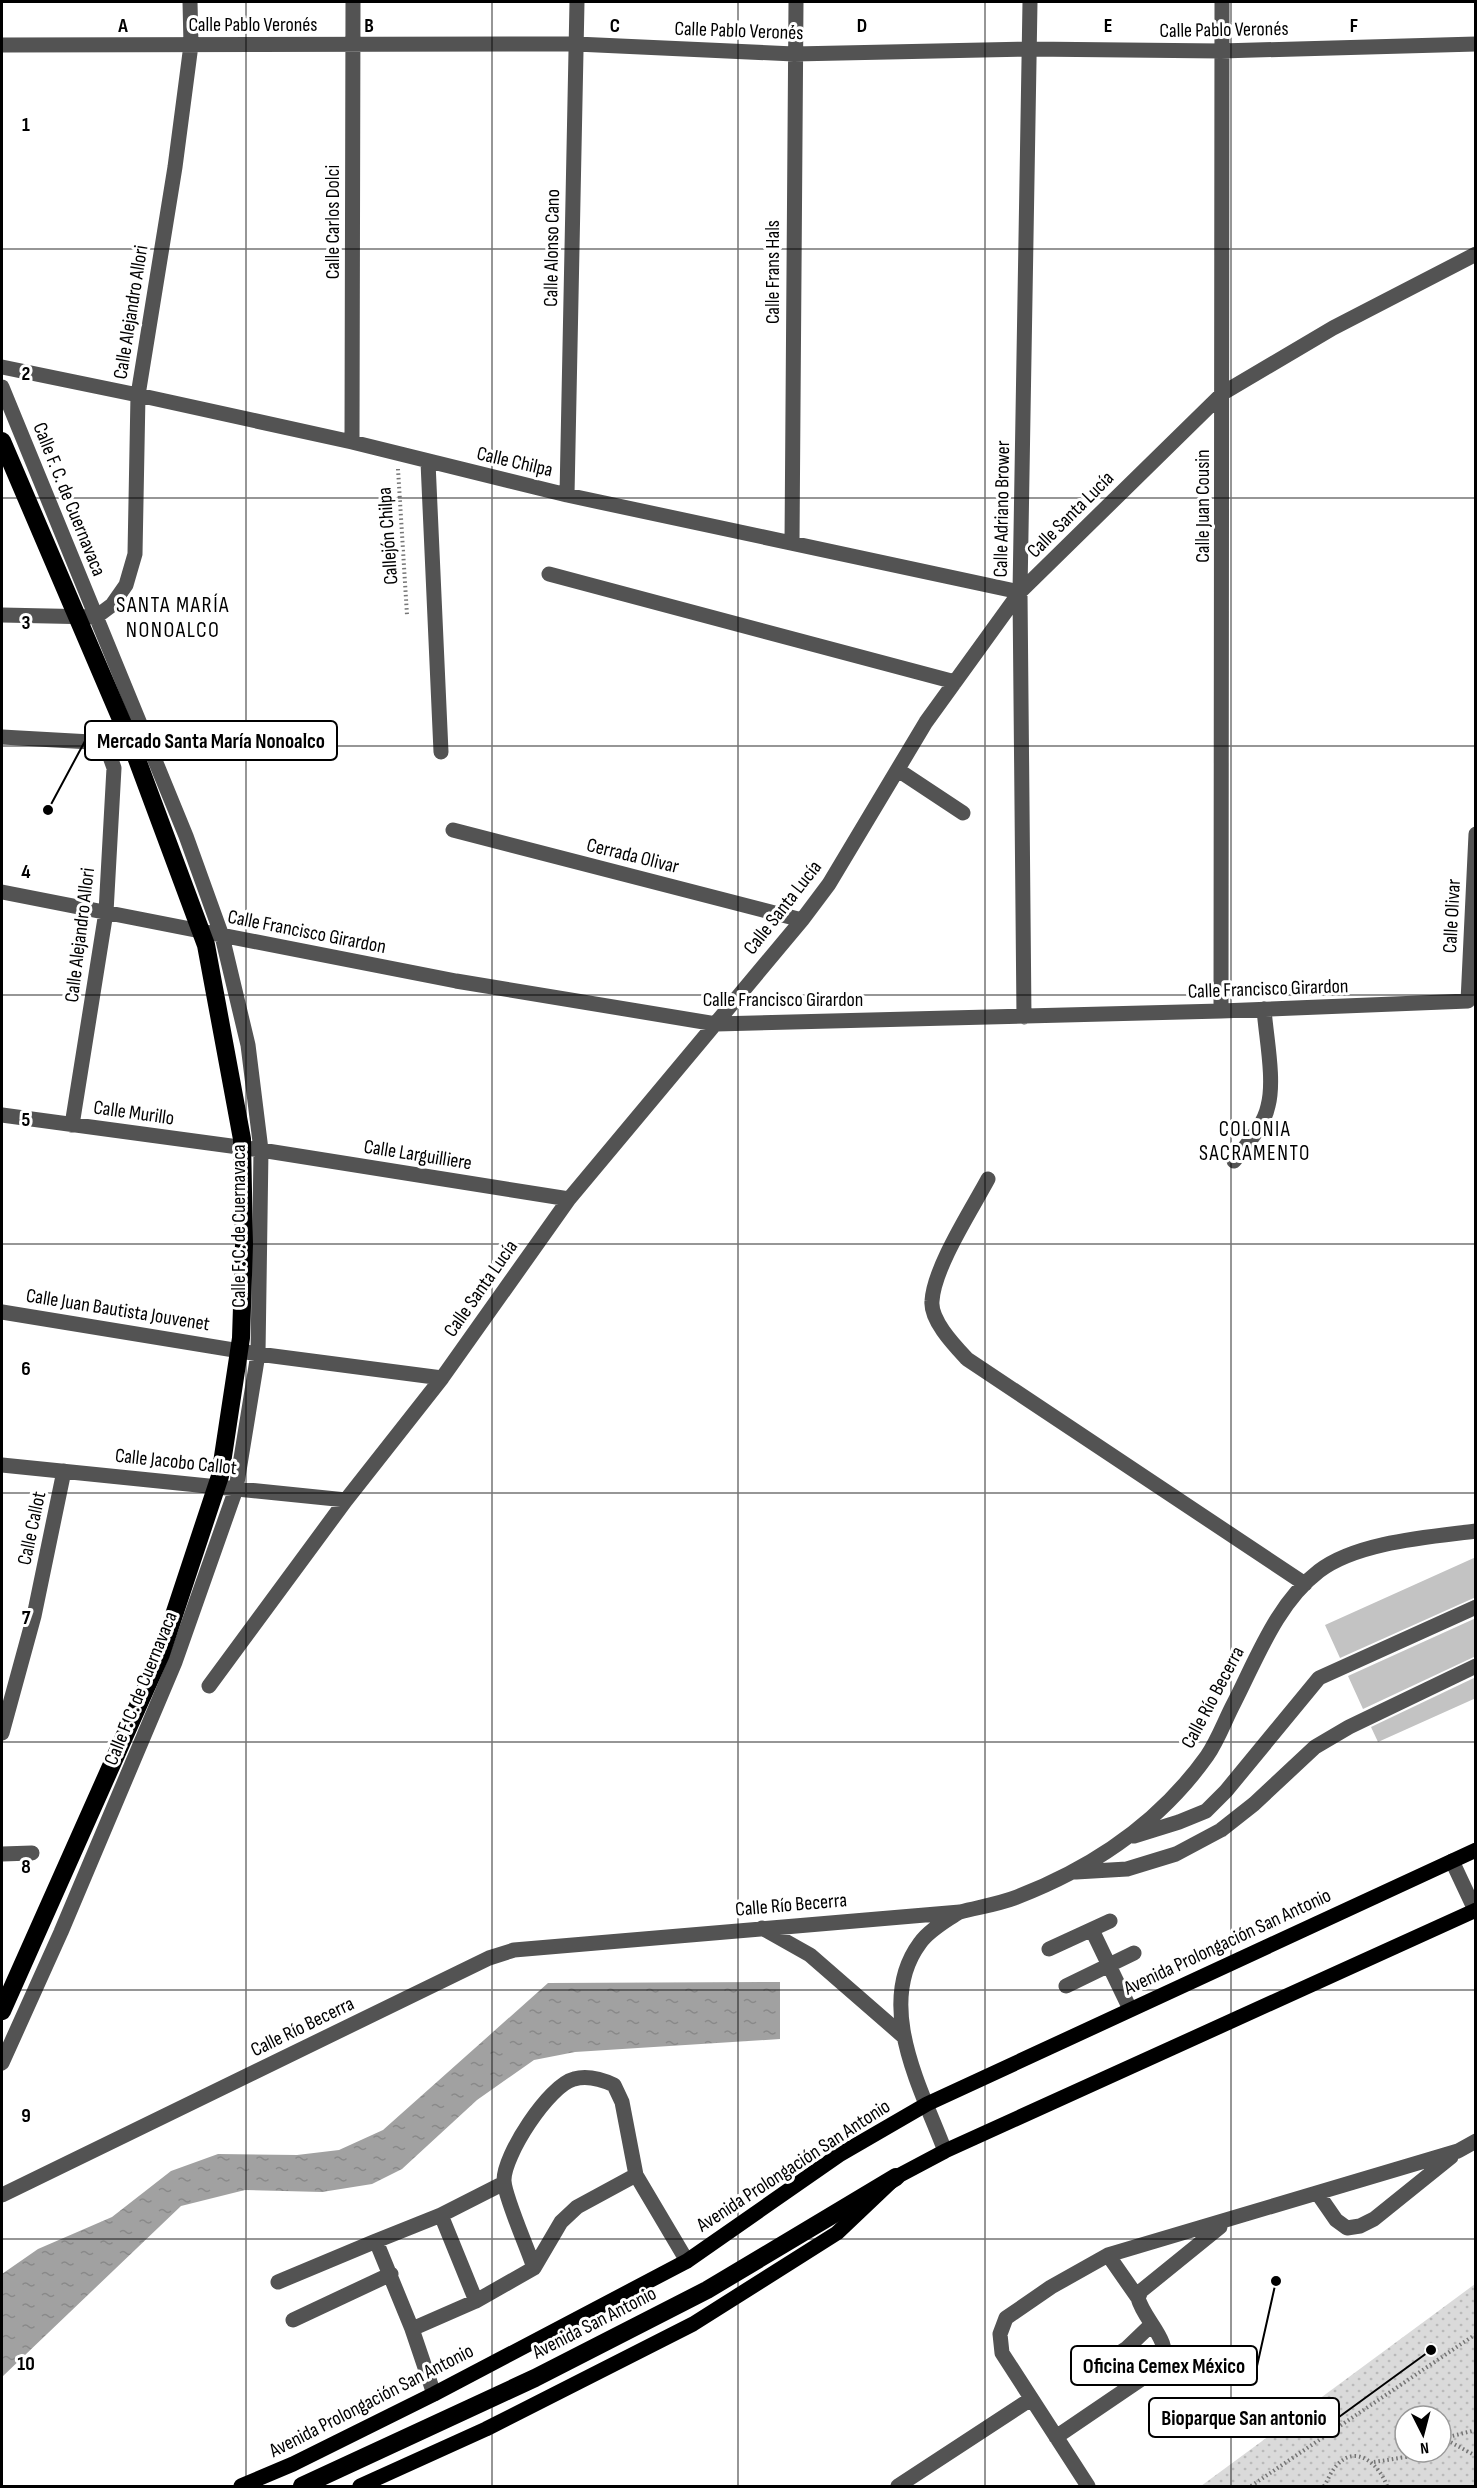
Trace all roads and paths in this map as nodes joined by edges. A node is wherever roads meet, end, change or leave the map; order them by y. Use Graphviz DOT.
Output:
graph roads {
  1 [pos="190,2"];
  2 [pos="353,2"];
  3 [pos="577,2"];
  4 [pos="796,2"];
  5 [pos="1030,2"];
  6 [pos="1222,2"];
  7 [pos="576,44"];
  8 [pos="1476,44"];
  9 [pos="2,45"];
  10 [pos="191,45"];
  11 [pos="353,45"];
  12 [pos="1029,49"];
  13 [pos="1221,51"];
  14 [pos="794,54"];
  15 [pos="1476,254"];
  16 [pos="2,368"];
  17 [pos="2,387"];
  18 [pos="1223,393"];
  19 [pos="138,395"];
  20 [pos="2,441"];
  21 [pos="352,442"];
  22 [pos="397,455"];
  23 [pos="428,462"];
  24 [pos="567,495"];
  25 [pos="792,543"];
  26 [pos="549,574"];
  27 [pos="1020,592"];
  28 [pos="2,615"];
  29 [pos="407,615"];
  30 [pos="96,617"];
  31 [pos="955,682"];
  32 [pos="2,737"];
  33 [pos="441,752"];
  34 [pos="898,770"];
  35 [pos="963,813"];
  36 [pos="453,830"];
  37 [pos="1476,834"];
  38 [pos="2,892"];
  39 [pos="106,912"];
  40 [pos="802,920"];
  41 [pos="222,936"];
  42 [pos="1467,1001"];
  43 [pos="1264,1009"];
  44 [pos="1221,1011"];
  45 [pos="1024,1017"];
  46 [pos="716,1024"];
  47 [pos="2,1115"];
  48 [pos="72,1125"];
  49 [pos="261,1150"];
  50 [pos="1234,1161"];
  51 [pos="988,1179"];
  52 [pos="569,1199"];
  53 [pos="2,1312"];
  54 [pos="258,1353"];
  55 [pos="442,1378"];
  56 [pos="2,1465"];
  57 [pos="64,1471"];
  58 [pos="236,1489"];
  59 [pos="346,1500"];
  60 [pos="1476,1531"];
  61 [pos="1305,1584"];
  62 [pos="1476,1607"];
  63 [pos="1476,1666"];
  64 [pos="209,1686"];
  65 [pos="2,1733"];
  66 [pos="1128,1838"];
  67 [pos="1476,1850"];
  68 [pos="32,1853"];
  69 [pos="2,1854"];
  70 [pos="1452,1861"];
  71 [pos="1071,1872"];
  72 [pos="1475,1910"];
  73 [pos="960,1912"];
  74 [pos="1110,1921"];
  75 [pos="762,1928"];
  76 [pos="1092,1930"];
  77 [pos="1049,1949"];
  78 [pos="1134,1953"];
  79 [pos="1109,1965"];
  80 [pos="1066,1986"];
  81 [pos="1130,2009"];
  82 [pos="2,2011"];
  83 [pos="903,2036"];
  84 [pos="2,2063"];
  85 [pos="927,2104"];
  86 [pos="1476,2141"];
  87 [pos="945,2151"];
  88 [pos="1458,2151"];
  89 [pos="636,2175"];
  90 [pos="896,2177"];
  91 [pos="504,2183"];
  92 [pos="1317,2194"];
  93 [pos="2,2195"];
  94 [pos="441,2215"];
  95 [pos="1225,2222"];
  96 [pos="376,2241"];
  97 [pos="1108,2255"];
  98 [pos="687,2261"];
  99 [pos="534,2268"];
  100 [pos="391,2274"];
  101 [pos="278,2282"];
  102 [pos="1138,2298"];
  103 [pos="476,2301"];
  104 [pos="293,2320"];
  105 [pos="1151,2325"];
  106 [pos="412,2329"];
  107 [pos="1476,2334"];
  108 [pos="1093,2370"];
  109 [pos="434,2394"];
  110 [pos="1031,2399"];
  111 [pos="1476,2430"];
  112 [pos="1453,2436"];
  113 [pos="1056,2437"];
  114 [pos="1453,2444"];
  115 [pos="1476,2456"];
  116 [pos="1393,2457"];
  117 [pos="1374,2462"];
  118 [pos="241,2487"];
  119 [pos="302,2487"];
  120 [pos="360,2487"];
  121 [pos="898,2487"];
  122 [pos="1088,2487"];
  123 [pos="1251,2487"];
  124 [pos="1324,2487"];
  125 [pos="1387,2487"];
  1 -- 10 [label="street, Calle Alejandro Allori"];
  2 -- 11 [label="street, Calle Carlos Dolci"];
  3 -- 7 [label="street, Calle Alonso Cano"];
  4 -- 14 [label="street, Calle Frans Hals"];
  5 -- 12 [label="street, Calle Adriano Brower"];
  6 -- 13 [label="street, Calle Juan Cousin"];
  7 -- 11 [label="street, Calle Pablo Veronés"];
  7 -- 14 [label="street, Calle Pablo Veronés"];
  7 -- 24 [label="street, Calle Alonso Cano"];
  8 -- 13 [label="street, Calle Pablo Veronés"];
  9 -- 10 [label="street, Calle Pablo Veronés"];
  10 -- 11 [label="street, Calle Pablo Veronés"];
  10 -- 19 [label="street, Calle Alejandro Allori"];
  11 -- 21 [label="street, Calle Carlos Dolci"];
  12 -- 13 [label="street, Calle Pablo Veronés"];
  12 -- 14 [label="street, Calle Pablo Veronés"];
  12 -- 27 [label="street, Calle Adriano Brower"];
  13 -- 18 [label="street, Calle Juan Cousin"];
  14 -- 25 [label="street, Calle Frans Hals"];
  15 -- 18 [label="street, Calle Santa Lucía"];
  16 -- 19 [label="street, Calle Chilpa"];
  17 -- 30 [label="street, Calle F. C. de Cuernavaca"];
  18 -- 27 [label="street, Calle Santa Lucía"];
  18 -- 44 [label="street, Calle Juan Cousin"];
  19 -- 21 [label="street, Calle Chilpa"];
  19 -- 30 [label="street, Calle Alejandro Allori"];
  20 -- 82 [label="highway"];
  21 -- 22 [label="street, Calle Chilpa"];
  22 -- 23 [label="street, Calle Chilpa"];
  22 -- 29 [label="path, Callejón Chilpa"];
  23 -- 24 [label="street, Calle Chilpa"];
  23 -- 33 [label="street"];
  24 -- 25 [label="street, Calle Chilpa"];
  25 -- 27 [label="street, Calle Chilpa"];
  26 -- 31 [label="street"];
  27 -- 31 [label="street, Calle Santa Lucía"];
  27 -- 45 [label="street, Calle Adriano Brower"];
  28 -- 30 [label="street"];
  30 -- 41 [label="street, Calle F. C. de Cuernavaca"];
  31 -- 34 [label="street, Calle Santa Lucía"];
  32 -- 39 [label="street, Calle Alejandro Allori"];
  34 -- 35 [label="street"];
  34 -- 40 [label="street, Calle Santa Lucía"];
  36 -- 40 [label="street, Cerrada Olivar"];
  37 -- 42 [label="street, Calle Olivar"];
  38 -- 39 [label="street, Calle Francisco Girardon"];
  39 -- 41 [label="street, Calle Francisco Girardon"];
  39 -- 48 [label="street, Calle Alejandro Allori"];
  40 -- 46 [label="street, Calle Santa Lucía"];
  41 -- 46 [label="street, Calle Francisco Girardon"];
  41 -- 49 [label="street, Calle F. C. de Cuernavaca"];
  42 -- 43 [label="street, Calle Francisco Girardon"];
  43 -- 44 [label="street, Calle Francisco Girardon"];
  43 -- 50 [label="street"];
  44 -- 45 [label="street, Calle Francisco Girardon"];
  45 -- 46 [label="street, Calle Francisco Girardon"];
  46 -- 52 [label="street, Calle Santa Lucía"];
  47 -- 48 [label="street, Calle Murillo"];
  48 -- 49 [label="street, Calle Murillo"];
  49 -- 52 [label="street, Calle Larguilliere"];
  49 -- 54 [label="street, Calle F. C. de Cuernavaca"];
  51 -- 61 [label="street"];
  52 -- 55 [label="street, Calle Santa Lucía"];
  53 -- 54 [label="street, Calle Juan Bautista Jouvenet"];
  54 -- 55 [label="street, Calle Juan Bautista Jouvenet"];
  54 -- 58 [label="street, Calle F. C. de Cuernavaca"];
  55 -- 59 [label="street, Calle Santa Lucía"];
  56 -- 57 [label="street, Calle Jacobo Callot"];
  57 -- 58 [label="street, Calle Jacobo Callot"];
  57 -- 65 [label="street, Calle Callot"];
  58 -- 59 [label="street, Calle Jacobo Callot"];
  58 -- 84 [label="street, Calle F. C. de Cuernavaca"];
  59 -- 64 [label="street, Calle Santa Lucía"];
  60 -- 61 [label="street, Calle Río Becerra"];
  61 -- 66 [label="street, Calle Río Becerra"];
  62 -- 66 [label="street"];
  63 -- 71 [label="street"];
  66 -- 71 [label="street, Calle Río Becerra"];
  67 -- 70 [label="main road, Avenida Prolongación San Antonio"];
  68 -- 69 [label="street"];
  70 -- 72 [label="street"];
  70 -- 81 [label="main road, Avenida Prolongación San Antonio"];
  71 -- 73 [label="street, Calle Río Becerra"];
  72 -- 87 [label="main road"];
  73 -- 75 [label="street, Calle Río Becerra"];
  73 -- 83 [label="street"];
  74 -- 76 [label="street"];
  75 -- 83 [label="street"];
  75 -- 93 [label="street, Calle Río Becerra"];
  76 -- 77 [label="street"];
  76 -- 79 [label="street"];
  78 -- 79 [label="street"];
  79 -- 80 [label="street"];
  79 -- 81 [label="street"];
  81 -- 85 [label="main road, Avenida Prolongación San Antonio"];
  83 -- 85 [label="street"];
  85 -- 87 [label="street"];
  85 -- 98 [label="main road, Avenida Prolongación San Antonio"];
  86 -- 88 [label="street"];
  87 -- 90 [label="main road"];
  88 -- 92 [label="street"];
  88 -- 92 [label="street"];
  89 -- 91 [label="street"];
  89 -- 98 [label="street"];
  89 -- 99 [label="street"];
  90 -- 119 [label="highway, Avenida San Antonio"];
  90 -- 120 [label="main road"];
  91 -- 94 [label="street"];
  91 -- 99 [label="street"];
  92 -- 95 [label="street"];
  94 -- 96 [label="street"];
  94 -- 103 [label="street"];
  95 -- 97 [label="street"];
  95 -- 102 [label="street"];
  96 -- 100 [label="street"];
  96 -- 101 [label="street"];
  97 -- 102 [label="street"];
  97 -- 110 [label="street"];
  98 -- 109 [label="main road, Avenida Prolongación San Antonio"];
  99 -- 103 [label="street"];
  100 -- 104 [label="street"];
  100 -- 106 [label="street"];
  102 -- 105 [label="street"];
  103 -- 106 [label="street"];
  105 -- 108 [label="street"];
  105 -- 113 [label="street"];
  106 -- 109 [label="street"];
  107 -- 123 [label="path"];
  109 -- 118 [label="main road, Avenida Prolongación San Antonio"];
  110 -- 113 [label="street"];
  110 -- 121 [label="street"];
  111 -- 112 [label="path"];
  113 -- 122 [label="street"];
  114 -- 115 [label="path"];
  116 -- 117 [label="path"];
  117 -- 124 [label="path"];
  117 -- 125 [label="path"];
}
